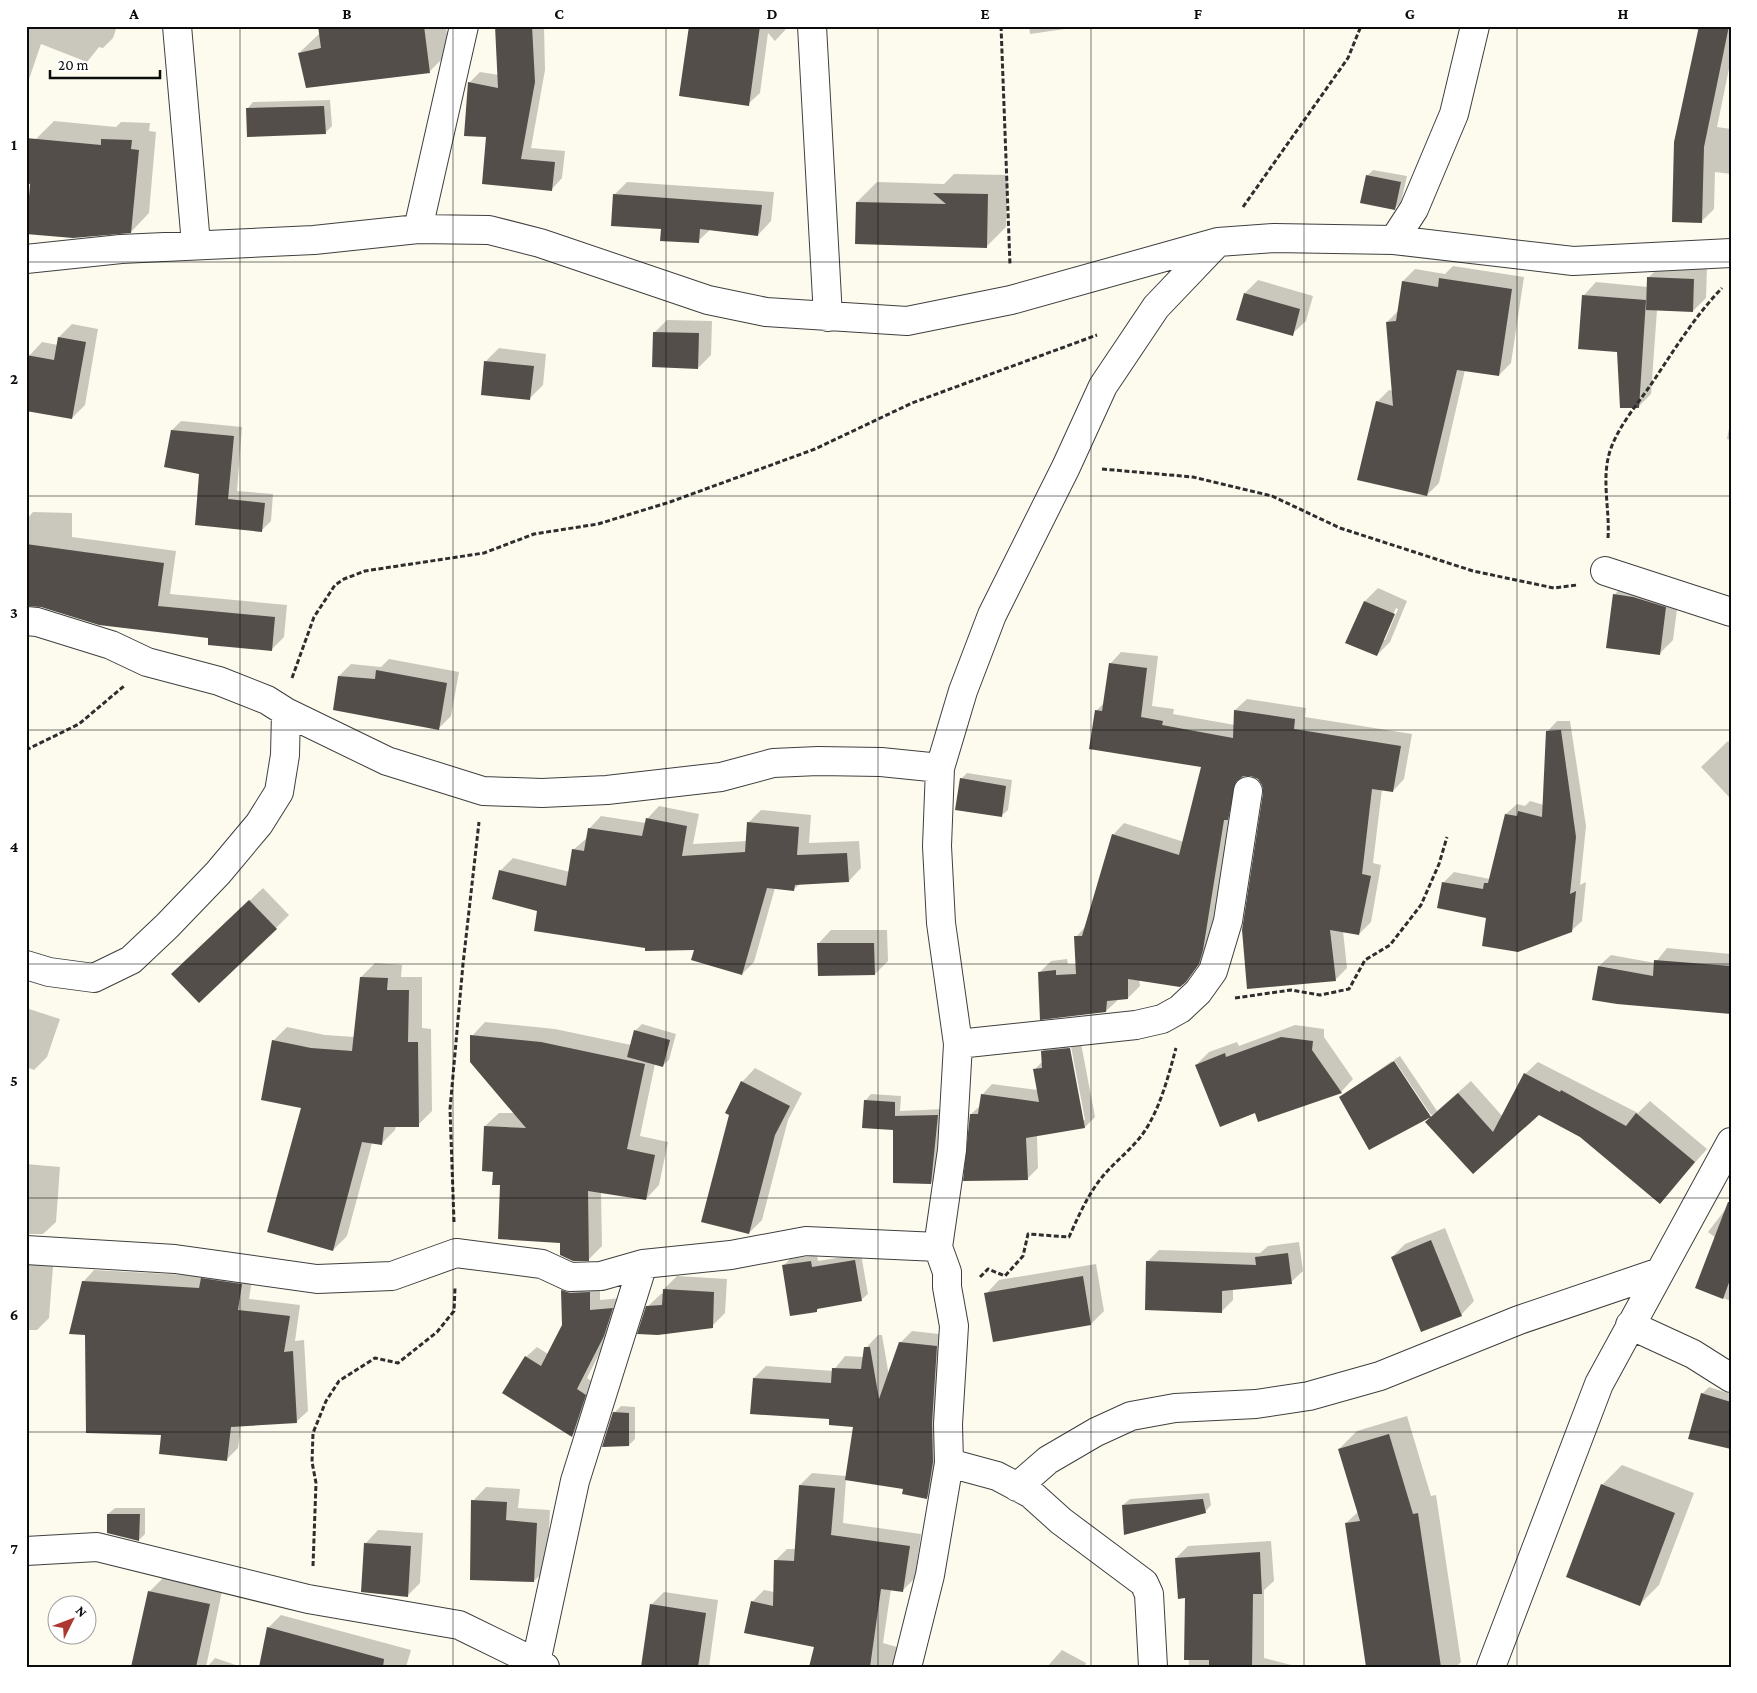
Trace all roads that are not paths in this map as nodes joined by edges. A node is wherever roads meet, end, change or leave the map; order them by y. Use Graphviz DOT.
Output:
graph roads {
  1 [pos="177,26"];
  2 [pos="464,26"];
  3 [pos="812,26"];
  4 [pos="1476,26"];
  5 [pos="418,229"];
  6 [pos="1394,240"];
  7 [pos="1218,242"];
  8 [pos="196,244"];
  9 [pos="1731,253"];
  10 [pos="26,259"];
  11 [pos="828,316"];
  12 [pos="1605,571"];
  13 [pos="1731,612"];
  14 [pos="26,621"];
  15 [pos="286,712"];
  16 [pos="940,768"];
  17 [pos="1248,791"];
  18 [pos="26,966"];
  19 [pos="958,1044"];
  20 [pos="1731,1142"];
  21 [pos="938,1248"];
  22 [pos="26,1250"];
  23 [pos="643,1264"];
  24 [pos="1660,1272"];
  25 [pos="1630,1325"];
  26 [pos="1731,1378"];
  27 [pos="949,1463"];
  28 [pos="1017,1487"];
  29 [pos="26,1551"];
  30 [pos="539,1665"];
  31 [pos="907,1667"];
  32 [pos="1153,1667"];
  33 [pos="1491,1667"];
  1 -- 8 [label="street"];
  2 -- 5 [label="street"];
  3 -- 11 [label="street"];
  4 -- 6 [label="street"];
  5 -- 8 [label="street"];
  5 -- 11 [label="street"];
  6 -- 7 [label="street"];
  6 -- 9 [label="street"];
  7 -- 11 [label="street"];
  7 -- 16 [label="street"];
  8 -- 10 [label="street"];
  12 -- 13 [label="street"];
  14 -- 15 [label="street"];
  15 -- 16 [label="street"];
  15 -- 18 [label="street"];
  16 -- 19 [label="street"];
  17 -- 19 [label="street"];
  19 -- 21 [label="street"];
  20 -- 24 [label="street"];
  21 -- 23 [label="street"];
  21 -- 27 [label="street"];
  22 -- 23 [label="street"];
  23 -- 30 [label="street"];
  24 -- 25 [label="street"];
  24 -- 28 [label="street"];
  25 -- 26 [label="street"];
  25 -- 33 [label="street"];
  27 -- 28 [label="street"];
  27 -- 31 [label="street"];
  28 -- 32 [label="street"];
  29 -- 30 [label="street"];
}
